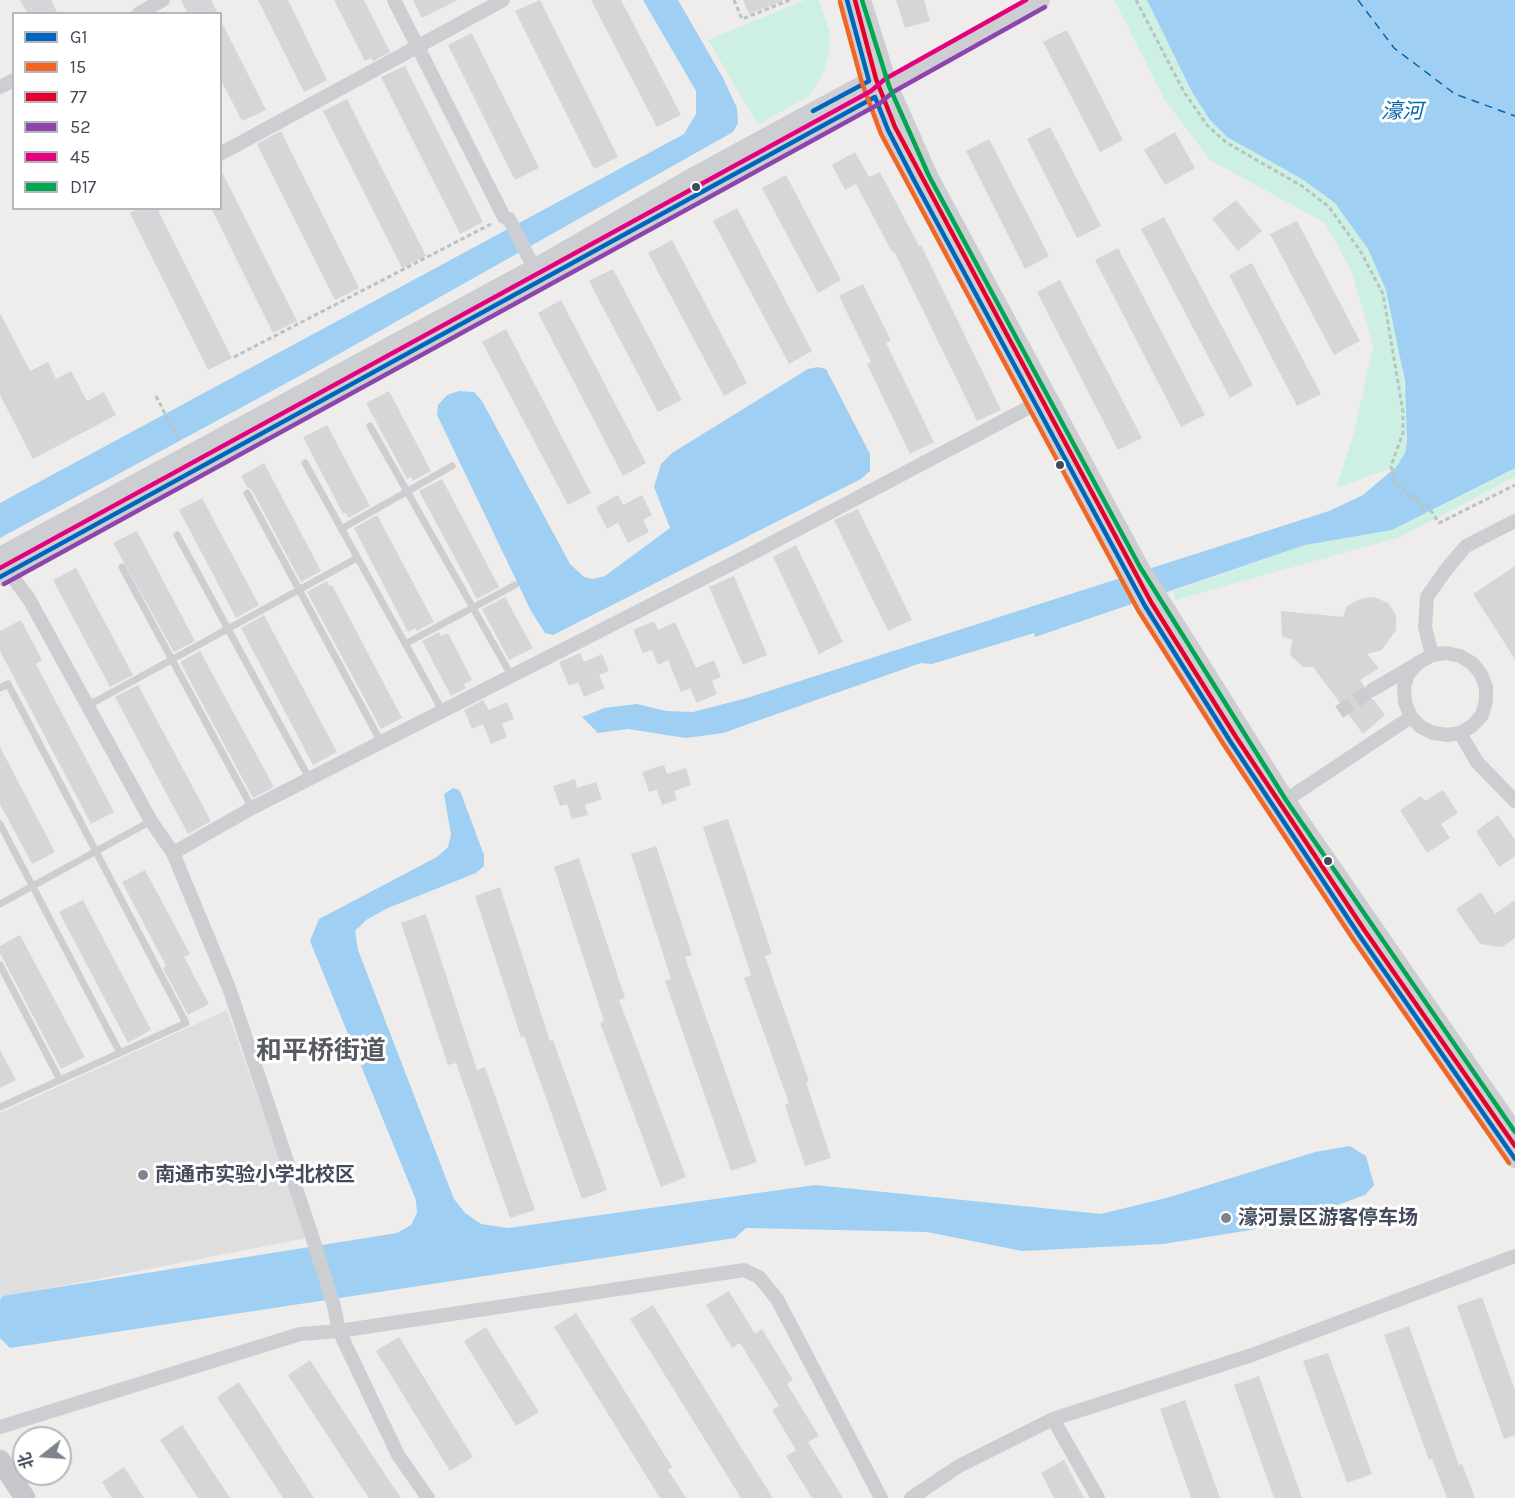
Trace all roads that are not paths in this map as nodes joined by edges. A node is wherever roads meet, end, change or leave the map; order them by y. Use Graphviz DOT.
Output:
graph roads {
  1 [pos="163,0"];
  2 [pos="394,0"];
  3 [pos="502,0"];
  4 [pos="847,0"];
  5 [pos="862,0"];
  6 [pos="1041,0"];
  7 [pos="142,12"];
  8 [pos="419,46"];
  9 [pos="877,88"];
  10 [pos="222,153"];
  11 [pos="530,260"];
  12 [pos="1041,401"];
  13 [pos="370,426"];
  14 [pos="304,463"];
  15 [pos="452,466"];
  16 [pos="407,492"];
  17 [pos="247,493"];
  18 [pos="1515,521"];
  19 [pos="341,529"];
  20 [pos="177,535"];
  21 [pos="357,558"];
  22 [pos="2,566"];
  23 [pos="122,567"];
  24 [pos="515,585"];
  25 [pos="299,590"];
  26 [pos="1152,603"];
  27 [pos="472,607"];
  28 [pos="228,628"];
  29 [pos="405,644"];
  30 [pos="172,659"];
  31 [pos="1426,659"];
  32 [pos="511,675"];
  33 [pos="0,688"];
  34 [pos="1372,690"];
  35 [pos="89,705"];
  36 [pos="442,710"];
  37 [pos="1412,717"];
  38 [pos="1460,733"];
  39 [pos="381,742"];
  40 [pos="310,780"];
  41 [pos="1286,800"];
  42 [pos="1515,801"];
  43 [pos="252,808"];
  44 [pos="151,821"];
  45 [pos="0,824"];
  46 [pos="98,852"];
  47 [pos="173,853"];
  48 [pos="33,886"];
  49 [pos="0,904"];
  50 [pos="0,965"];
  51 [pos="120,1053"];
  52 [pos="60,1080"];
  53 [pos="0,1107"];
  54 [pos="1513,1124"];
  55 [pos="1515,1159"];
  56 [pos="1515,1256"];
  57 [pos="339,1331"];
  58 [pos="1053,1419"];
  59 [pos="0,1427"];
  60 [pos="0,1460"];
  61 [pos="26,1498"];
  62 [pos="428,1498"];
  63 [pos="881,1498"];
  64 [pos="911,1498"];
  65 [pos="1098,1498"];
  1 -- 7 [label="street"];
  2 -- 8 [label="street"];
  3 -- 8 [label="street"];
  4 -- 9 [label="main road"];
  5 -- 9 [label="main road"];
  6 -- 9 [label="main road"];
  8 -- 10 [label="street"];
  8 -- 11 [label="street"];
  9 -- 11 [label="main road"];
  9 -- 12 [label="main road"];
  9 -- 22 [label="main road"];
  11 -- 22 [label="main road"];
  12 -- 26 [label="main road"];
  12 -- 32 [label="street"];
  13 -- 16 [label="lane"];
  14 -- 19 [label="lane"];
  15 -- 16 [label="lane"];
  16 -- 19 [label="lane"];
  16 -- 27 [label="lane"];
  17 -- 25 [label="lane"];
  18 -- 31 [label="street"];
  19 -- 21 [label="lane"];
  20 -- 28 [label="lane"];
  21 -- 25 [label="lane"];
  21 -- 29 [label="lane"];
  22 -- 35 [label="street"];
  23 -- 30 [label="lane"];
  24 -- 27 [label="lane"];
  25 -- 28 [label="lane"];
  25 -- 39 [label="lane"];
  26 -- 41 [label="main road"];
  26 -- 55 [label="main road"];
  27 -- 29 [label="lane"];
  27 -- 32 [label="lane"];
  28 -- 30 [label="lane"];
  28 -- 40 [label="lane"];
  29 -- 36 [label="lane"];
  30 -- 35 [label="lane"];
  30 -- 43 [label="lane"];
  31 -- 34 [label="street"];
  31 -- 37 [label="street"];
  31 -- 38 [label="street"];
  32 -- 36 [label="street"];
  33 -- 46 [label="lane"];
  35 -- 44 [label="street"];
  36 -- 39 [label="street"];
  37 -- 38 [label="street"];
  37 -- 41 [label="street"];
  38 -- 42 [label="street"];
  39 -- 40 [label="street"];
  40 -- 43 [label="street"];
  41 -- 54 [label="main road"];
  43 -- 47 [label="street"];
  44 -- 46 [label="lane"];
  44 -- 47 [label="street"];
  45 -- 48 [label="lane"];
  46 -- 48 [label="lane"];
  46 -- 51 [label="lane"];
  47 -- 57 [label="street"];
  48 -- 49 [label="lane"];
  48 -- 51 [label="lane"];
  50 -- 52 [label="lane"];
  51 -- 52 [label="lane"];
  52 -- 53 [label="lane"];
  56 -- 58 [label="street"];
  57 -- 59 [label="street"];
  57 -- 62 [label="street"];
  57 -- 63 [label="street"];
  58 -- 64 [label="street"];
  58 -- 65 [label="street"];
  60 -- 61 [label="main road"];
}
